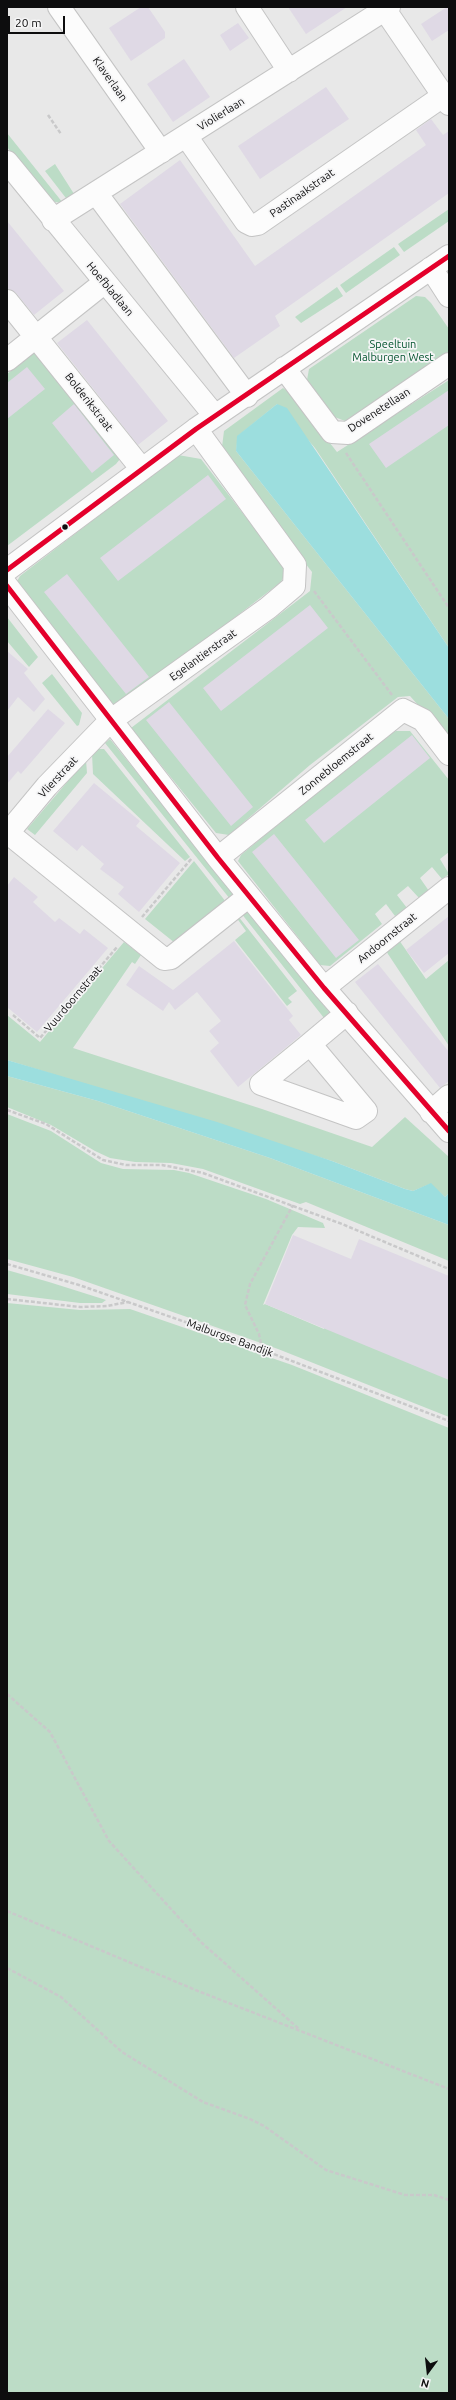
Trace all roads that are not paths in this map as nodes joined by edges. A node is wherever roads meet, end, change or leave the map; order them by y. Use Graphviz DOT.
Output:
graph roads {
  1 [pos="60,7"];
  2 [pos="246,7"];
  3 [pos="387,8"];
  4 [pos="289,71"];
  5 [pos="446,100"];
  6 [pos="186,136"];
  7 [pos="161,152"];
  8 [pos="7,162"];
  9 [pos="96,193"];
  10 [pos="53,220"];
  11 [pos="449,256"];
  12 [pos="430,268"];
  13 [pos="105,282"];
  14 [pos="449,296"];
  15 [pos="7,301"];
  16 [pos="36,336"];
  17 [pos="7,360"];
  18 [pos="449,364"];
  19 [pos="284,368"];
  20 [pos="247,396"];
  21 [pos="214,416"];
  22 [pos="196,429"];
  23 [pos="141,468"];
  24 [pos="7,570"];
  25 [pos="7,586"];
  26 [pos="110,721"];
  27 [pos="449,754"];
  28 [pos="7,834"];
  29 [pos="218,858"];
  30 [pos="449,888"];
  31 [pos="249,896"];
  32 [pos="324,988"];
  33 [pos="347,1014"];
  34 [pos="310,1044"];
  35 [pos="449,1096"];
  36 [pos="431,1112"];
  37 [pos="449,1132"];
  1 -- 7 [label="street, Klaverlaan"];
  2 -- 4 [label="street"];
  3 -- 4 [label="street, Violierlaan"];
  3 -- 5 [label="street"];
  4 -- 6 [label="street, Violierlaan"];
  5 -- 6 [label="street, Pastinaakstraat"];
  6 -- 7 [label="street, Violierlaan"];
  7 -- 9 [label="street, Violierlaan"];
  8 -- 10 [label="street, Hoefbladlaan"];
  9 -- 10 [label="street, Violierlaan"];
  9 -- 20 [label="street"];
  10 -- 13 [label="street, Hoefbladlaan"];
  11 -- 12 [label="street"];
  12 -- 14 [label="street"];
  12 -- 19 [label="street"];
  13 -- 16 [label="street"];
  13 -- 21 [label="street, Hoefbladlaan"];
  15 -- 16 [label="street, Bolderikstraat"];
  16 -- 17 [label="street"];
  16 -- 23 [label="street, Bolderikstraat"];
  18 -- 19 [label="street, Dovenetellaan"];
  19 -- 20 [label="street"];
  20 -- 21 [label="street"];
  21 -- 22 [label="street"];
  22 -- 23 [label="street"];
  22 -- 26 [label="street, Egelantierstraat"];
  23 -- 24 [label="street"];
  25 -- 26 [label="street"];
  26 -- 28 [label="street, Vlierstraat"];
  26 -- 29 [label="street"];
  27 -- 29 [label="street, Zonnebloemstraat"];
  28 -- 31 [label="street"];
  29 -- 31 [label="street"];
  30 -- 32 [label="street, Andoornstraat"];
  31 -- 32 [label="street"];
  32 -- 33 [label="street"];
  33 -- 34 [label="street"];
  33 -- 36 [label="street"];
  35 -- 36 [label="street"];
  36 -- 37 [label="street"];
}
